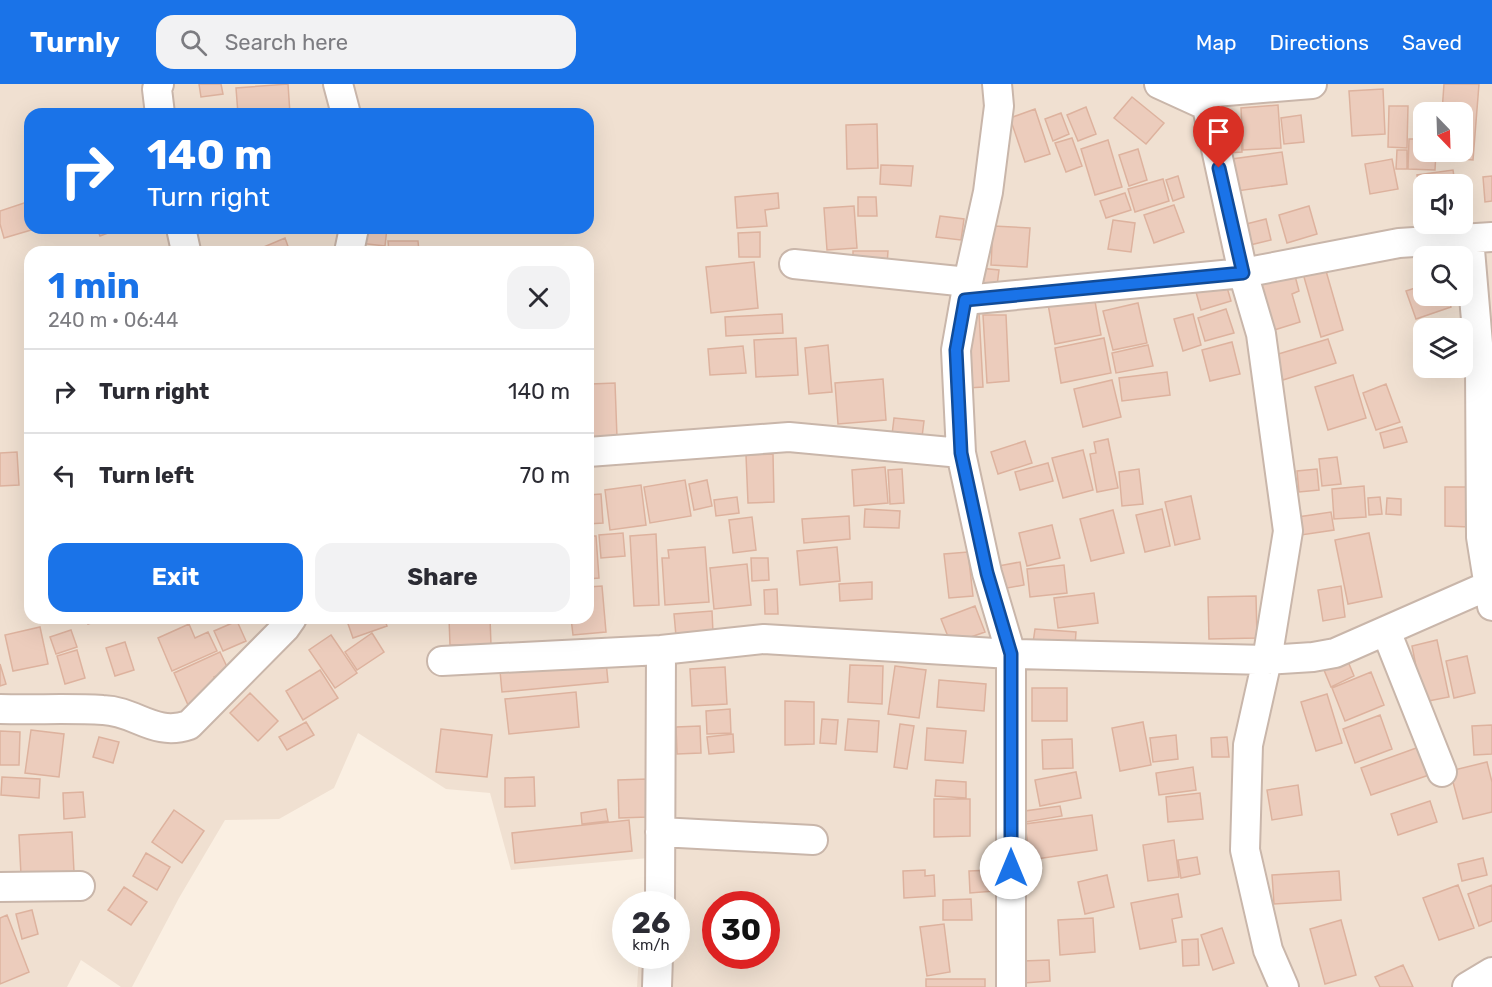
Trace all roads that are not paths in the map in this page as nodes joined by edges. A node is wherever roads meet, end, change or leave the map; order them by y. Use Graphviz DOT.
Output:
graph roads {
  1 [pos="159,84"];
  2 [pos="338,84"];
  3 [pos="997,84"];
  4 [pos="1159,84"];
  5 [pos="1312,84"];
  6 [pos="1204,94"];
  7 [pos="159,108"];
  8 [pos="344,108"];
  9 [pos="1481,238"];
  10 [pos="794,264"];
  11 [pos="1243,273"];
  12 [pos="966,291"];
  13 [pos="594,452"];
  14 [pos="961,453"];
  15 [pos="1491,592"];
  16 [pos="288,624"];
  17 [pos="1386,631"];
  18 [pos="661,650"];
  19 [pos="1011,654"];
  20 [pos="1267,660"];
  21 [pos="442,661"];
  22 [pos="0,709"];
  23 [pos="1442,772"];
  24 [pos="660,832"];
  25 [pos="813,840"];
  26 [pos="80,886"];
  27 [pos="0,888"];
  28 [pos="660,891"];
  29 [pos="658,969"];
  30 [pos="1492,972"];
  31 [pos="657,987"];
  32 [pos="1011,987"];
  33 [pos="1284,987"];
  34 [pos="1467,987"];
  1 -- 7 [label="street"];
  2 -- 8 [label="street"];
  3 -- 12 [label="street"];
  4 -- 6 [label="street"];
  5 -- 6 [label="street"];
  6 -- 11 [label="street"];
  9 -- 11 [label="street"];
  9 -- 15 [label="street"];
  10 -- 12 [label="street"];
  11 -- 12 [label="street"];
  11 -- 20 [label="street"];
  12 -- 14 [label="street"];
  13 -- 14 [label="street"];
  14 -- 19 [label="street"];
  15 -- 17 [label="street"];
  16 -- 22 [label="street"];
  17 -- 20 [label="street"];
  17 -- 23 [label="street"];
  18 -- 19 [label="street"];
  18 -- 21 [label="street"];
  18 -- 24 [label="street"];
  19 -- 20 [label="street"];
  19 -- 32 [label="street"];
  20 -- 33 [label="street"];
  24 -- 25 [label="street"];
  24 -- 28 [label="street"];
  26 -- 27 [label="street"];
  29 -- 31 [label="street"];
  30 -- 34 [label="street"];
}
